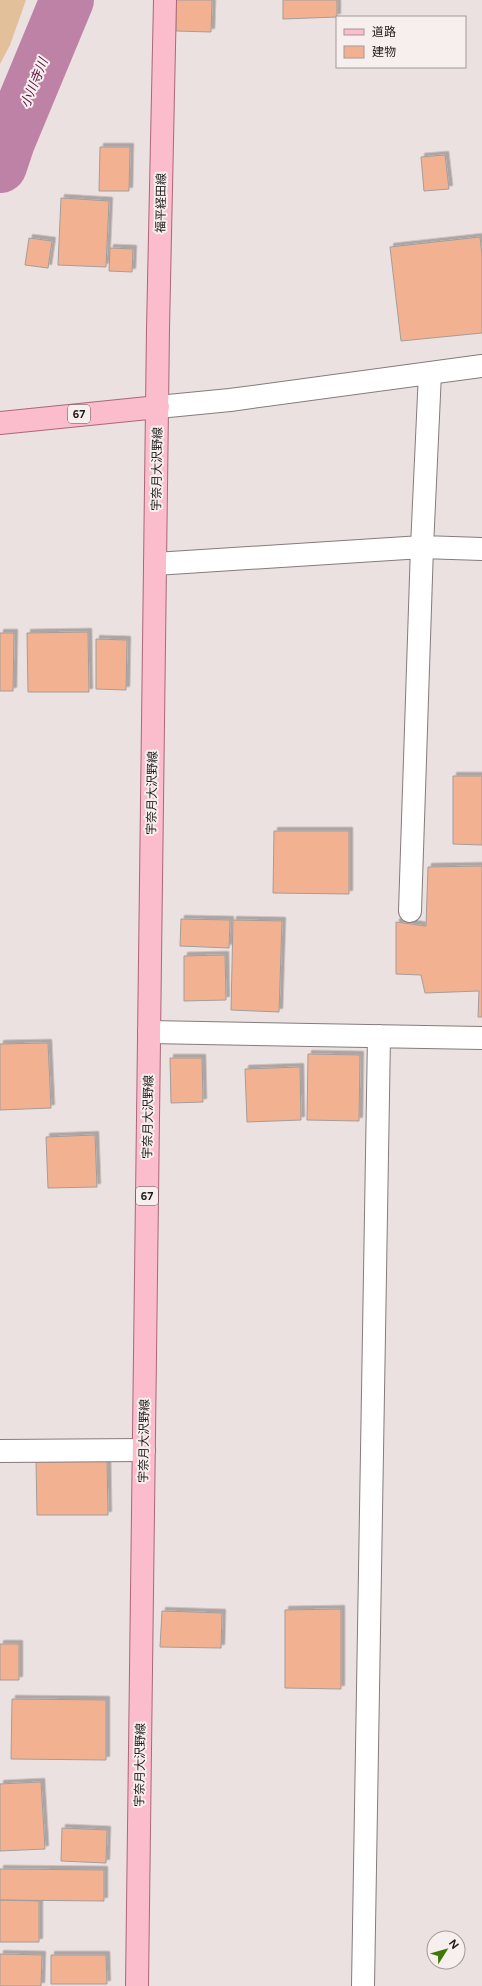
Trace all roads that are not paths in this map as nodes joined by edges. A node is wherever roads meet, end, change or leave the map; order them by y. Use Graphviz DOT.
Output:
graph roads {
  1 [pos="165,0"];
  2 [pos="482,366"];
  3 [pos="430,373"];
  4 [pos="158,407"];
  5 [pos="0,424"];
  6 [pos="422,547"];
  7 [pos="482,549"];
  8 [pos="155,564"];
  9 [pos="410,911"];
  10 [pos="149,1032"];
  11 [pos="379,1036"];
  12 [pos="482,1038"];
  13 [pos="144,1450"];
  14 [pos="0,1452"];
  15 [pos="137,1986"];
  16 [pos="363,1986"];
  1 -- 4 [label="main road, 福平経田線"];
  2 -- 3 [label="street"];
  3 -- 4 [label="street"];
  3 -- 6 [label="street"];
  4 -- 5 [label="main road, 67"];
  4 -- 8 [label="main road, 宇奈月大沢野線 / 67"];
  6 -- 7 [label="street"];
  6 -- 8 [label="street"];
  6 -- 9 [label="street"];
  8 -- 10 [label="main road, 宇奈月大沢野線 / 67"];
  10 -- 11 [label="street"];
  10 -- 13 [label="main road, 宇奈月大沢野線 / 67"];
  11 -- 12 [label="street"];
  11 -- 16 [label="street"];
  13 -- 14 [label="street"];
  13 -- 15 [label="main road, 宇奈月大沢野線 / 67"];
}
